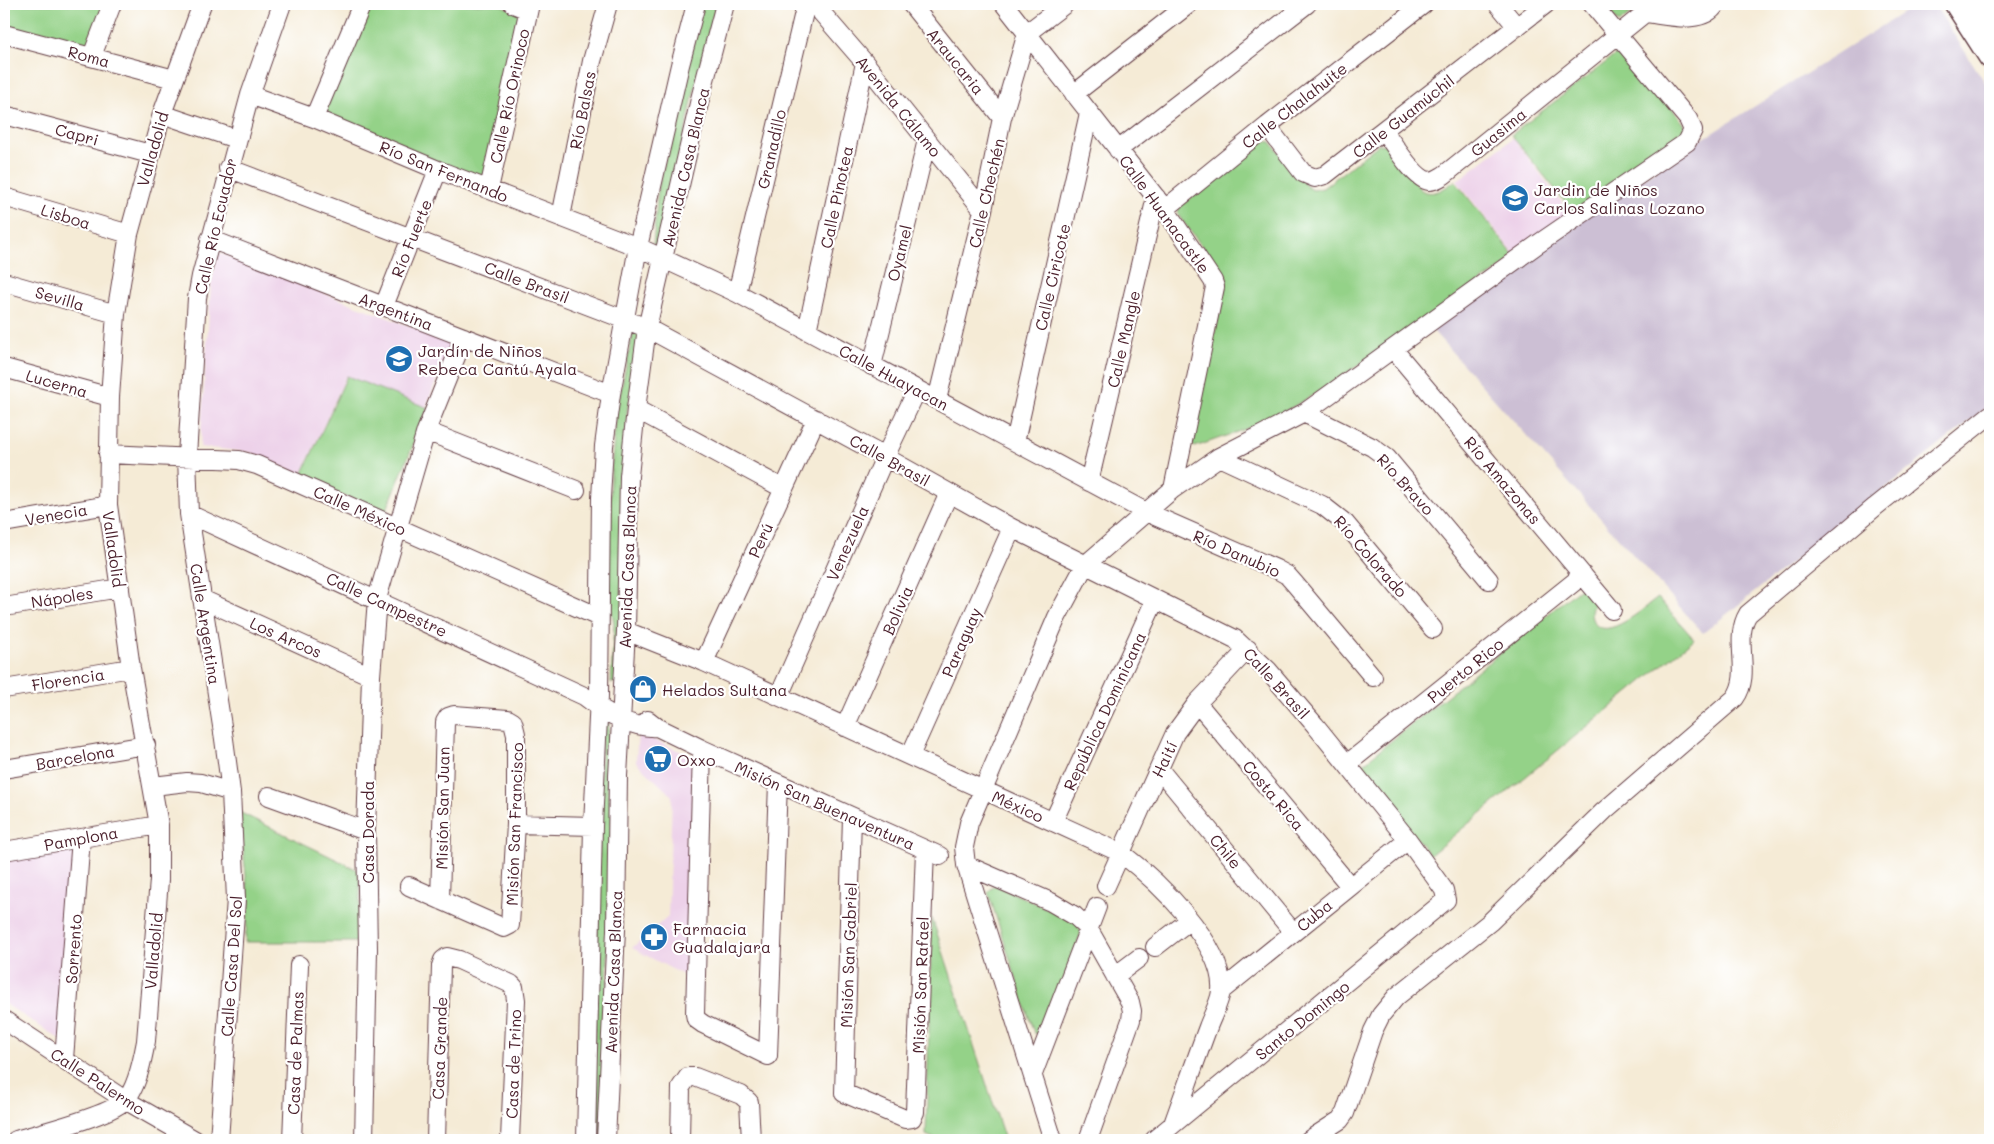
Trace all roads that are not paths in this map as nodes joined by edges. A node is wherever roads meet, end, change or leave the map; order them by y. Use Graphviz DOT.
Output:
graph roads {
  1 [pos="112,4"];
  2 [pos="202,4"];
  3 [pos="282,4"];
  4 [pos="362,4"];
  5 [pos="608,4"];
  6 [pos="696,4"];
  7 [pos="725,4"];
  8 [pos="806,4"];
  9 [pos="814,4"];
  10 [pos="910,4"];
  11 [pos="1004,4"];
  12 [pos="1065,4"];
  13 [pos="1189,4"];
  14 [pos="1307,4"];
  15 [pos="1424,4"];
  16 [pos="1498,4"];
  17 [pos="1546,4"];
  18 [pos="1592,4"];
  19 [pos="1716,4"];
  20 [pos="1956,4"];
  21 [pos="1977,4"];
  22 [pos="524,6"];
  23 [pos="1641,8"];
  24 [pos="1990,24"];
  25 [pos="1517,27"];
  26 [pos="1027,33"];
  27 [pos="4,34"];
  28 [pos="1618,36"];
  29 [pos="92,56"];
  30 [pos="1990,57"];
  31 [pos="865,63"];
  32 [pos="174,79"];
  33 [pos="1074,94"];
  34 [pos="250,95"];
  35 [pos="1089,113"];
  36 [pos="162,114"];
  37 [pos="4,115"];
  38 [pos="314,118"];
  39 [pos="1002,118"];
  40 [pos="1267,126"];
  41 [pos="1384,131"];
  42 [pos="236,139"];
  43 [pos="926,140"];
  44 [pos="1118,150"];
  45 [pos="150,154"];
  46 [pos="228,168"];
  47 [pos="438,170"];
  48 [pos="488,189"];
  49 [pos="4,197"];
  50 [pos="1161,203"];
  51 [pos="983,210"];
  52 [pos="561,217"];
  53 [pos="129,234"];
  54 [pos="411,238"];
  55 [pos="210,239"];
  56 [pos="638,246"];
  57 [pos="664,259"];
  58 [pos="4,282"];
  59 [pos="737,293"];
  60 [pos="384,306"];
  61 [pos="116,314"];
  62 [pos="625,320"];
  63 [pos="647,328"];
  64 [pos="806,331"];
  65 [pos="464,337"];
  66 [pos="1394,350"];
  67 [pos="872,366"];
  68 [pos="4,368"];
  69 [pos="917,390"];
  70 [pos="611,394"];
  71 [pos="110,398"];
  72 [pos="936,400"];
  73 [pos="636,409"];
  74 [pos="1304,413"];
  75 [pos="1990,416"];
  76 [pos="816,419"];
  77 [pos="426,432"];
  78 [pos="1015,442"];
  79 [pos="108,454"];
  80 [pos="187,456"];
  81 [pos="885,457"];
  82 [pos="1219,457"];
  83 [pos="1089,482"];
  84 [pos="784,489"];
  85 [pos="576,490"];
  86 [pos="1173,490"];
  87 [pos="949,493"];
  88 [pos="108,505"];
  89 [pos="1146,512"];
  90 [pos="189,514"];
  91 [pos="4,523"];
  92 [pos="397,527"];
  93 [pos="1012,528"];
  94 [pos="1085,565"];
  95 [pos="1584,575"];
  96 [pos="1489,580"];
  97 [pos="120,588"];
  98 [pos="202,599"];
  99 [pos="377,599"];
  100 [pos="1155,600"];
  101 [pos="4,607"];
  102 [pos="1612,610"];
  103 [pos="599,617"];
  104 [pos="1433,629"];
  105 [pos="626,631"];
  106 [pos="1248,649"];
  107 [pos="704,662"];
  108 [pos="132,668"];
  109 [pos="371,676"];
  110 [pos="1373,677"];
  111 [pos="4,689"];
  112 [pos="779,696"];
  113 [pos="594,700"];
  114 [pos="1198,703"];
  115 [pos="621,712"];
  116 [pos="448,717"];
  117 [pos="845,727"];
  118 [pos="146,745"];
  119 [pos="702,749"];
  120 [pos="910,756"];
  121 [pos="1347,764"];
  122 [pos="4,769"];
  123 [pos="1159,769"];
  124 [pos="778,783"];
  125 [pos="153,786"];
  126 [pos="983,790"];
  127 [pos="231,792"];
  128 [pos="269,796"];
  129 [pos="852,817"];
  130 [pos="1053,822"];
  131 [pos="516,824"];
  132 [pos="158,825"];
  133 [pos="593,826"];
  134 [pos="366,831"];
  135 [pos="81,838"];
  136 [pos="1408,840"];
  137 [pos="4,851"];
  138 [pos="1121,852"];
  139 [pos="932,853"];
  140 [pos="966,865"];
  141 [pos="410,886"];
  142 [pos="1106,886"];
  143 [pos="1350,886"];
  144 [pos="1447,897"];
  145 [pos="440,900"];
  146 [pos="1097,907"];
  147 [pos="1190,920"];
  148 [pos="1088,928"];
  149 [pos="1293,932"];
  150 [pos="1155,947"];
  151 [pos="447,957"];
  152 [pos="1139,958"];
  153 [pos="299,965"];
  154 [pos="1115,976"];
  155 [pos="1221,991"];
  156 [pos="4,1020"];
  157 [pos="64,1060"];
  158 [pos="1032,1074"];
  159 [pos="125,1100"];
  160 [pos="912,1118"];
  161 [pos="1173,1124"];
  162 [pos="177,1136"];
  163 [pos="16,1140"];
  164 [pos="195,1140"];
  165 [pos="220,1140"];
  166 [pos="292,1140"];
  167 [pos="364,1140"];
  168 [pos="436,1140"];
  169 [pos="510,1140"];
  170 [pos="586,1140"];
  171 [pos="606,1140"];
  172 [pos="680,1140"];
  173 [pos="750,1140"];
  174 [pos="1053,1140"];
  175 [pos="1088,1140"];
  176 [pos="1154,1140"];
  177 [pos="1309,1140"];
  1 -- 29 [label="street"];
  2 -- 32 [label="street, Valladolid"];
  3 -- 34 [label="street, Calle Río Ecuador"];
  4 -- 38 [label="street"];
  5 -- 52 [label="street, Río Balsas"];
  6 -- 56 [label="street, Avenida Casa Blanca"];
  7 -- 57 [label="street, Avenida Casa Blanca"];
  8 -- 59 [label="street, Granadillo"];
  9 -- 31 [label="street, Avenida Cálamo"];
  10 -- 39 [label="street, Araucaria"];
  11 -- 26 [label="street, Calle Huanacastle"];
  12 -- 26 [label="street"];
  13 -- 33 [label="street"];
  14 -- 44 [label="street"];
  15 -- 40 [label="street, Calle Chalahuite"];
  16 -- 25 [label="street"];
  17 -- 25 [label="street, Calle Guamúchil"];
  18 -- 28 [label="street"];
  19 -- 23 [label="street"];
  20 -- 30 [label="main road"];
  21 -- 24 [label="main road"];
  22 -- 48 [label="street, Calle Río Orinoco"];
  23 -- 28 [label="street"];
  25 -- 41 [label="street, Calle Guamúchil"];
  26 -- 33 [label="street, Calle Huanacastle"];
  26 -- 39 [label="street, Calle Chechén"];
  27 -- 29 [label="street, Roma"];
  28 -- 41 [label="street, Guasima"];
  28 -- 66 [label="street"];
  29 -- 32 [label="street, Roma"];
  31 -- 43 [label="street, Avenida Cálamo"];
  31 -- 64 [label="street, Calle Pinotea"];
  32 -- 36 [label="street, Valladolid"];
  33 -- 35 [label="street, Calle Huanacastle"];
  34 -- 38 [label="street, Río San Fernando"];
  34 -- 42 [label="street, Calle Río Ecuador"];
  35 -- 44 [label="street, Calle Huanacastle"];
  35 -- 78 [label="street, Calle Ciricote"];
  36 -- 42 [label="street"];
  36 -- 45 [label="street, Valladolid"];
  37 -- 45 [label="street, Capri"];
  38 -- 47 [label="street, Río San Fernando"];
  39 -- 51 [label="street, Calle Chechén"];
  40 -- 41 [label="street, Calle Guamúchil"];
  40 -- 50 [label="street, Calle Chalahuite"];
  42 -- 46 [label="street, Calle Río Ecuador"];
  43 -- 51 [label="street, Avenida Cálamo"];
  43 -- 67 [label="street, Oyamel"];
  44 -- 50 [label="street, Calle Huanacastle"];
  45 -- 53 [label="street, Valladolid"];
  46 -- 54 [label="street, Calle Brasil"];
  46 -- 55 [label="street, Calle Río Ecuador"];
  47 -- 48 [label="street, Río San Fernando"];
  47 -- 54 [label="street, Río Fuerte"];
  48 -- 52 [label="street, Río San Fernando"];
  49 -- 53 [label="street, Lisboa"];
  50 -- 83 [label="street, Calle Mangle"];
  50 -- 86 [label="street, Calle Huanacastle"];
  51 -- 72 [label="street, Calle Chechén"];
  52 -- 56 [label="street, Río San Fernando"];
  53 -- 61 [label="street, Valladolid"];
  54 -- 60 [label="street, Río Fuerte"];
  54 -- 62 [label="street, Calle Brasil"];
  55 -- 60 [label="street, Argentina"];
  55 -- 80 [label="street, Calle Río Ecuador"];
  56 -- 57 [label="street, Calle Huayacan"];
  56 -- 62 [label="street, Avenida Casa Blanca"];
  57 -- 59 [label="street, Calle Huayacan"];
  57 -- 63 [label="street, Avenida Casa Blanca"];
  58 -- 61 [label="street, Sevilla"];
  59 -- 64 [label="street, Calle Huayacan"];
  60 -- 65 [label="street, Argentina"];
  61 -- 71 [label="street, Valladolid"];
  62 -- 63 [label="street, Calle Brasil"];
  62 -- 70 [label="street, Avenida Casa Blanca"];
  63 -- 73 [label="street, Avenida Casa Blanca"];
  63 -- 76 [label="street, Calle Brasil"];
  64 -- 67 [label="street, Calle Huayacan"];
  65 -- 70 [label="street, Argentina"];
  65 -- 77 [label="street, Casa Dorada"];
  66 -- 74 [label="street"];
  66 -- 95 [label="street, Río Amazonas"];
  67 -- 69 [label="street, Calle Huayacan"];
  68 -- 71 [label="street, Lucerna"];
  69 -- 72 [label="street, Calle Huayacan"];
  69 -- 81 [label="street, Venezuela"];
  70 -- 103 [label="street, Avenida Casa Blanca"];
  71 -- 79 [label="street, Valladolid"];
  72 -- 78 [label="street, Calle Huayacan"];
  73 -- 84 [label="street"];
  73 -- 105 [label="street, Avenida Casa Blanca"];
  74 -- 82 [label="street"];
  74 -- 96 [label="street, Río Bravo"];
  75 -- 177 [label="street"];
  76 -- 81 [label="street, Calle Brasil"];
  76 -- 84 [label="street, Perú"];
  77 -- 85 [label="street"];
  77 -- 92 [label="street, Casa Dorada"];
  78 -- 83 [label="street, Calle Huayacan"];
  79 -- 80 [label="street, Calle México"];
  79 -- 88 [label="street, Valladolid"];
  80 -- 90 [label="street, Calle Argentina"];
  80 -- 92 [label="street, Calle México"];
  81 -- 87 [label="street, Calle Brasil"];
  81 -- 112 [label="street, Venezuela"];
  82 -- 86 [label="street"];
  82 -- 104 [label="street, Río Colorado"];
  83 -- 89 [label="street, Calle Huayacan"];
  84 -- 107 [label="street, Perú"];
  86 -- 89 [label="street"];
  87 -- 93 [label="street, Calle Brasil"];
  87 -- 117 [label="street, Bolivia"];
  88 -- 91 [label="street, Venecia"];
  88 -- 97 [label="street, Valladolid"];
  89 -- 94 [label="street"];
  89 -- 110 [label="street, Río Danubio"];
  90 -- 98 [label="street, Calle Argentina"];
  90 -- 99 [label="street, Calle Campestre"];
  92 -- 99 [label="street, Casa Dorada"];
  92 -- 103 [label="street, Calle México"];
  93 -- 94 [label="street, Calle Brasil"];
  93 -- 120 [label="street, Paraguay"];
  94 -- 100 [label="street, Calle Brasil"];
  94 -- 126 [label="street"];
  95 -- 102 [label="street, Río Amazonas"];
  95 -- 121 [label="street, Puerto Rico"];
  97 -- 101 [label="street, Nápoles"];
  97 -- 108 [label="street, Valladolid"];
  98 -- 109 [label="street, Los Arcos"];
  98 -- 127 [label="street, Calle Argentina"];
  99 -- 109 [label="street, Casa Dorada"];
  99 -- 113 [label="street, Calle Campestre"];
  100 -- 106 [label="street, Calle Brasil"];
  100 -- 130 [label="street, República Dominicana"];
  103 -- 113 [label="street, Avenida Casa Blanca"];
  105 -- 107 [label="street, México"];
  105 -- 115 [label="street, Avenida Casa Blanca"];
  106 -- 114 [label="street, Haití"];
  106 -- 121 [label="street, Calle Brasil"];
  107 -- 112 [label="street, México"];
  108 -- 111 [label="street, Florencia"];
  108 -- 118 [label="street, Valladolid"];
  109 -- 134 [label="street, Casa Dorada"];
  112 -- 117 [label="street, México"];
  113 -- 115 [label="street, Calle Campestre"];
  113 -- 133 [label="street, Avenida Casa Blanca"];
  114 -- 123 [label="street, Haití"];
  114 -- 143 [label="street, Costa Rica"];
  115 -- 119 [label="street, Misión San Buenaventura"];
  115 -- 171 [label="street, Avenida Casa Blanca"];
  116 -- 131 [label="street, Misión San Francisco"];
  116 -- 145 [label="street, Misión San Juan"];
  117 -- 120 [label="street, México"];
  118 -- 122 [label="street, Barcelona"];
  118 -- 125 [label="street, Valladolid"];
  119 -- 124 [label="street, Misión San Buenaventura"];
  119 -- 124 [label="street"];
  120 -- 126 [label="street, México"];
  121 -- 136 [label="street, Calle Brasil"];
  123 -- 138 [label="street, Haití"];
  123 -- 149 [label="street, Chile"];
  124 -- 129 [label="street, Misión San Buenaventura"];
  125 -- 127 [label="street"];
  125 -- 132 [label="street, Valladolid"];
  126 -- 130 [label="street, México"];
  126 -- 140 [label="street"];
  127 -- 165 [label="street, Calle Casa Del Sol"];
  128 -- 134 [label="street"];
  129 -- 139 [label="street, Misión San Buenaventura"];
  129 -- 160 [label="street, Misión San Gabriel"];
  130 -- 138 [label="street, México"];
  131 -- 133 [label="street"];
  131 -- 145 [label="street, Misión San Francisco"];
  132 -- 135 [label="street, Pamplona"];
  132 -- 159 [label="street, Valladolid"];
  133 -- 170 [label="street, Avenida Casa Blanca"];
  134 -- 167 [label="street, Casa Dorada"];
  135 -- 137 [label="street, Pamplona"];
  135 -- 157 [label="street, Sorrento"];
  136 -- 143 [label="street, Cuba"];
  136 -- 144 [label="street, Calle Brasil"];
  138 -- 142 [label="street, Haití"];
  138 -- 147 [label="street, México"];
  139 -- 160 [label="street, Misión San Rafael"];
  140 -- 148 [label="street"];
  140 -- 158 [label="street"];
  141 -- 145 [label="street"];
  143 -- 149 [label="street, Cuba"];
  144 -- 161 [label="street, Santo Domingo"];
  146 -- 148 [label="street"];
  147 -- 150 [label="street"];
  147 -- 155 [label="street, México"];
  148 -- 154 [label="street"];
  148 -- 158 [label="street"];
  149 -- 155 [label="street, Cuba"];
  151 -- 168 [label="street, Casa Grande"];
  151 -- 169 [label="street, Casa de Trino"];
  152 -- 154 [label="street"];
  153 -- 166 [label="street, Casa de Palmas"];
  154 -- 175 [label="street"];
  155 -- 161 [label="street"];
  156 -- 157 [label="street, Calle Palermo"];
  157 -- 159 [label="street, Calle Palermo"];
  158 -- 174 [label="street"];
  159 -- 162 [label="street, Calle Palermo"];
  159 -- 163 [label="street"];
  161 -- 176 [label="street, Santo Domingo"];
  162 -- 164 [label="street, Calle Palermo"];
  172 -- 173 [label="street"];
}
